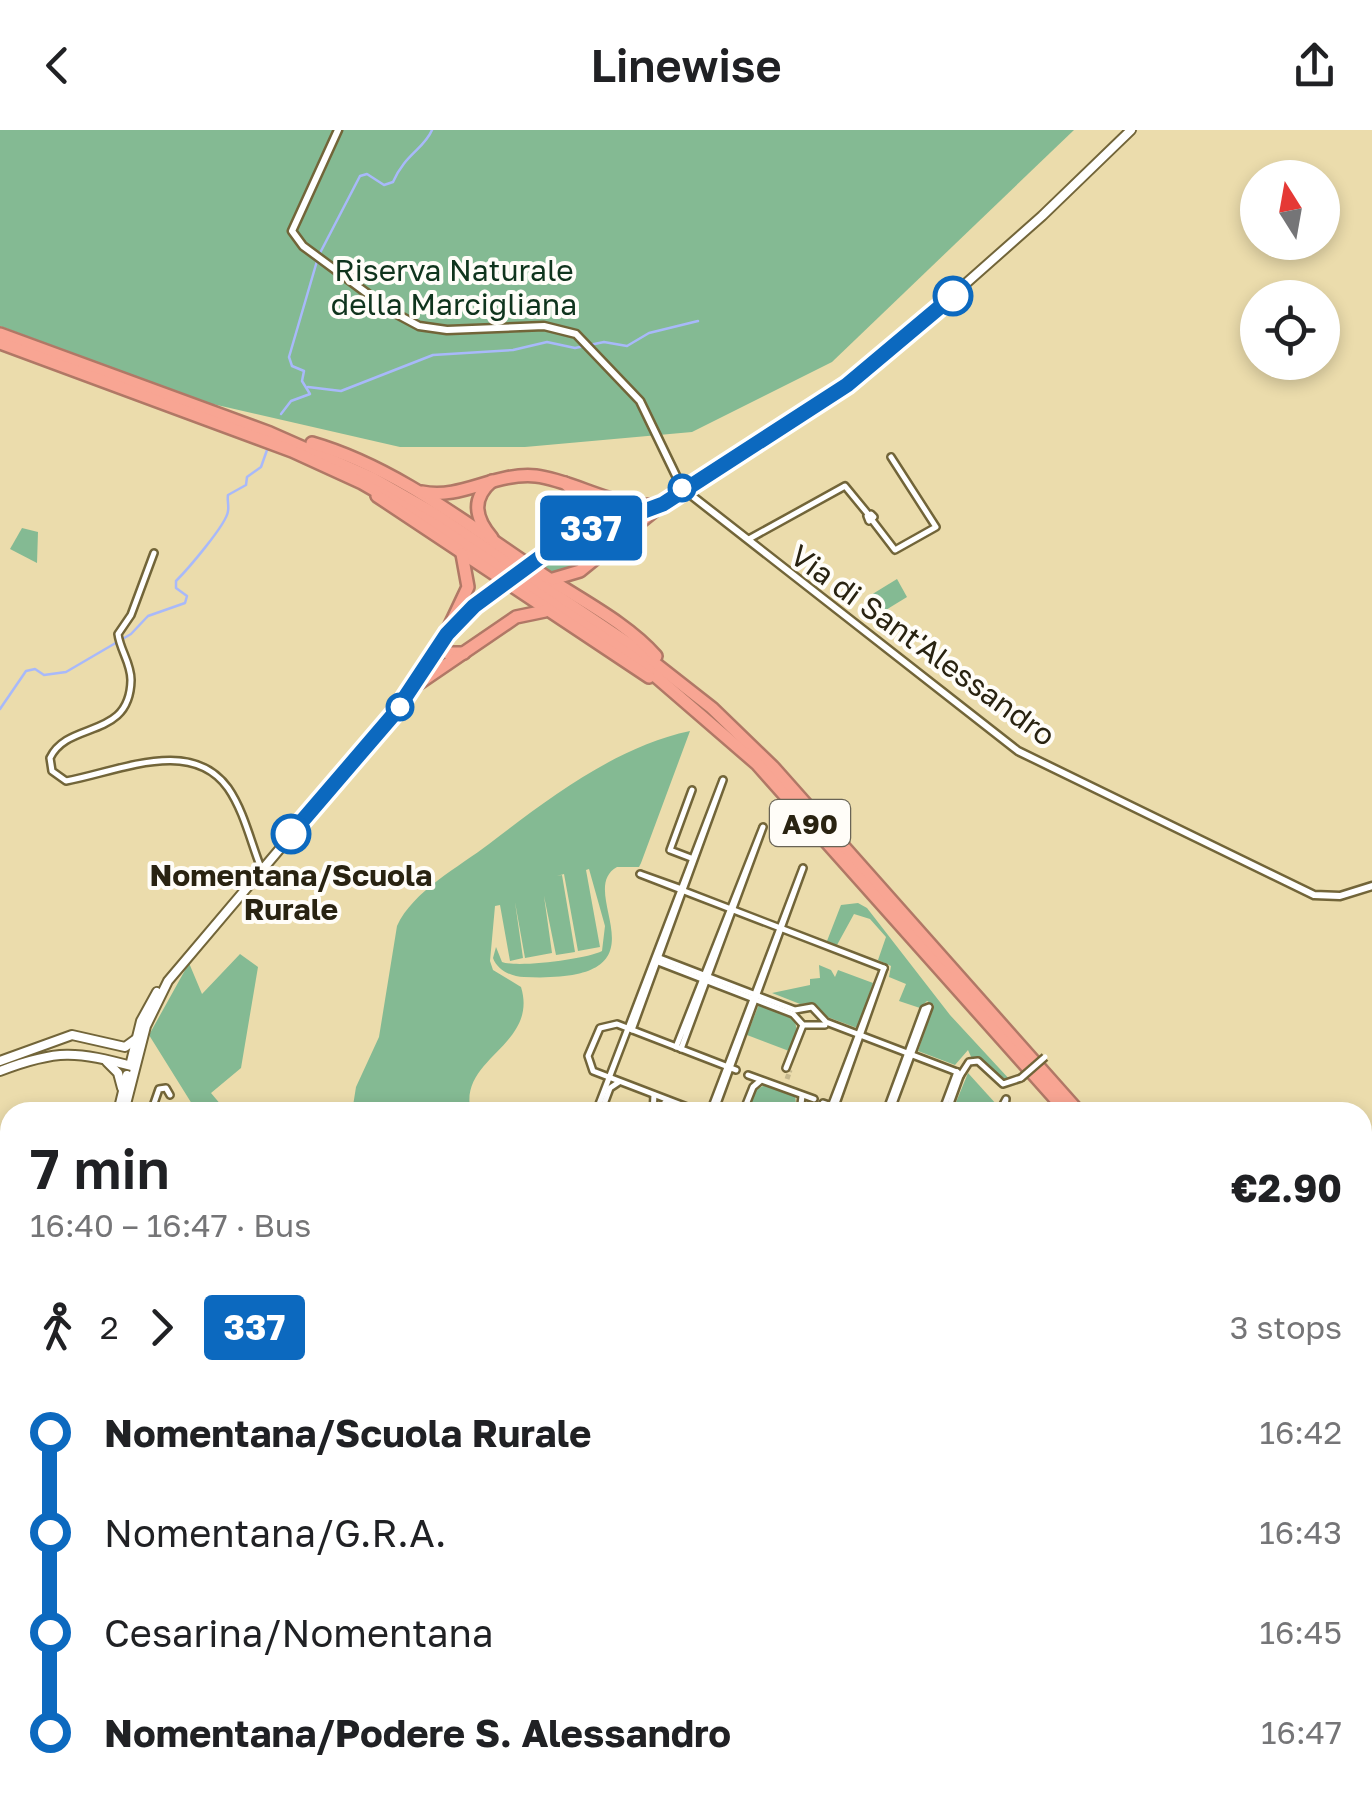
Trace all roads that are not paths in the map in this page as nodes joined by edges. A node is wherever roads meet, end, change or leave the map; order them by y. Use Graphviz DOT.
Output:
graph roads {
  1 [pos="338,130"];
  2 [pos="1131,130"];
  3 [pos="0,334"];
  4 [pos="3,345"];
  5 [pos="270,433"];
  6 [pos="891,457"];
  7 [pos="498,478"];
  8 [pos="557,480"];
  9 [pos="362,484"];
  10 [pos="682,488"];
  11 [pos="413,490"];
  12 [pos="663,504"];
  13 [pos="585,530"];
  14 [pos="747,541"];
  15 [pos="561,542"];
  16 [pos="498,545"];
  17 [pos="154,553"];
  18 [pos="462,554"];
  19 [pos="596,558"];
  20 [pos="580,571"];
  21 [pos="549,579"];
  22 [pos="519,592"];
  23 [pos="580,598"];
  24 [pos="549,612"];
  25 [pos="516,617"];
  26 [pos="453,627"];
  27 [pos="442,642"];
  28 [pos="468,651"];
  29 [pos="668,671"];
  30 [pos="415,686"];
  31 [pos="682,694"];
  32 [pos="692,790"];
  33 [pos="691,858"];
  34 [pos="261,868"];
  35 [pos="1372,886"];
  36 [pos="681,890"];
  37 [pos="732,909"];
  38 [pos="781,928"];
  39 [pos="656,959"];
  40 [pos="705,978"];
  41 [pos="168,981"];
  42 [pos="755,997"];
  43 [pos="799,1012"];
  44 [pos="817,1015"];
  45 [pos="814,1023"];
  46 [pos="803,1025"];
  47 [pos="630,1029"];
  48 [pos="859,1036"];
  49 [pos="136,1039"];
  50 [pos="679,1048"];
  51 [pos="95,1055"];
  52 [pos="909,1055"];
  53 [pos="1045,1057"];
  54 [pos="0,1061"];
  55 [pos="132,1066"];
  56 [pos="731,1069"];
  57 [pos="788,1069"];
  58 [pos="0,1072"];
  59 [pos="959,1074"];
  60 [pos="748,1075"];
  61 [pos="784,1078"];
  62 [pos="610,1079"];
  63 [pos="763,1080"];
  64 [pos="619,1082"];
  65 [pos="781,1086"];
  66 [pos="123,1092"];
  67 [pos="170,1095"];
  68 [pos="802,1095"];
  69 [pos="654,1096"];
  70 [pos="667,1100"];
  71 [pos="814,1100"];
  72 [pos="122,1102"];
  73 [pos="123,1102"];
  74 [pos="154,1102"];
  75 [pos="602,1102"];
  76 [pos="603,1102"];
  77 [pos="654,1102"];
  78 [pos="672,1102"];
  79 [pos="716,1102"];
  80 [pos="747,1102"];
  81 [pos="801,1102"];
  82 [pos="835,1102"];
  83 [pos="892,1102"];
  84 [pos="948,1102"];
  85 [pos="1057,1102"];
  86 [pos="1070,1102"];
  1 -- 10 [label="street"];
  2 -- 10 [label="main road"];
  3 -- 5 [label="highway, A90"];
  4 -- 9 [label="highway, A90"];
  5 -- 11 [label="highway"];
  5 -- 29 [label="highway, A90"];
  6 -- 14 [label="street"];
  7 -- 8 [label="highway"];
  7 -- 11 [label="highway"];
  7 -- 16 [label="highway"];
  8 -- 12 [label="highway"];
  8 -- 15 [label="highway"];
  9 -- 18 [label="highway"];
  9 -- 31 [label="highway, A90"];
  10 -- 12 [label="main road"];
  10 -- 14 [label="street, Via di Sant'Alessandro"];
  11 -- 16 [label="highway"];
  12 -- 13 [label="main road"];
  12 -- 19 [label="highway"];
  13 -- 15 [label="main road"];
  13 -- 19 [label="highway"];
  14 -- 35 [label="street, Via di Sant'Alessandro"];
  15 -- 26 [label="main road, bridge"];
  16 -- 21 [label="highway"];
  17 -- 34 [label="street"];
  18 -- 22 [label="highway"];
  18 -- 27 [label="highway"];
  19 -- 20 [label="highway"];
  20 -- 21 [label="highway"];
  20 -- 23 [label="highway"];
  21 -- 23 [label="highway"];
  22 -- 24 [label="highway"];
  22 -- 25 [label="highway"];
  23 -- 29 [label="highway"];
  24 -- 25 [label="highway"];
  24 -- 31 [label="highway"];
  25 -- 28 [label="highway"];
  26 -- 27 [label="main road"];
  26 -- 28 [label="highway"];
  27 -- 28 [label="highway"];
  27 -- 30 [label="main road"];
  28 -- 30 [label="highway"];
  29 -- 86 [label="highway, A90"];
  30 -- 34 [label="main road"];
  31 -- 85 [label="highway, A90"];
  32 -- 33 [label="street"];
  33 -- 36 [label="street"];
  33 -- 36 [label="street"];
  34 -- 41 [label="main road"];
  36 -- 36 [label="street"];
  36 -- 37 [label="street"];
  36 -- 39 [label="street"];
  37 -- 37 [label="street"];
  37 -- 38 [label="street"];
  37 -- 40 [label="street"];
  38 -- 38 [label="street"];
  38 -- 42 [label="street"];
  38 -- 48 [label="street"];
  39 -- 40 [label="street"];
  39 -- 47 [label="street"];
  40 -- 42 [label="street"];
  40 -- 50 [label="street"];
  41 -- 49 [label="main road"];
  41 -- 55 [label="main road"];
  42 -- 43 [label="street"];
  42 -- 56 [label="street"];
  43 -- 44 [label="street"];
  43 -- 46 [label="street"];
  44 -- 45 [label="street"];
  44 -- 48 [label="street"];
  45 -- 46 [label="street"];
  45 -- 48 [label="street"];
  46 -- 57 [label="street"];
  47 -- 50 [label="street"];
  47 -- 62 [label="street"];
  47 -- 62 [label="street"];
  48 -- 52 [label="street"];
  48 -- 82 [label="street"];
  49 -- 54 [label="main road"];
  49 -- 55 [label="main road"];
  50 -- 56 [label="street"];
  51 -- 55 [label="main road"];
  51 -- 58 [label="main road"];
  51 -- 66 [label="main road"];
  52 -- 52 [label="street"];
  52 -- 59 [label="street"];
  52 -- 83 [label="street"];
  53 -- 59 [label="street, bridge"];
  55 -- 66 [label="main road"];
  55 -- 73 [label="main road"];
  56 -- 79 [label="street"];
  59 -- 84 [label="street"];
  60 -- 63 [label="street"];
  61 -- 65 [label="street"];
  62 -- 64 [label="street"];
  62 -- 75 [label="street"];
  63 -- 65 [label="street"];
  63 -- 80 [label="street"];
  64 -- 69 [label="street"];
  64 -- 76 [label="street"];
  65 -- 68 [label="street"];
  66 -- 72 [label="main road"];
  67 -- 74 [label="street"];
  68 -- 71 [label="street"];
  68 -- 81 [label="street"];
  69 -- 70 [label="street"];
  69 -- 77 [label="street"];
  70 -- 78 [label="street"];
}
